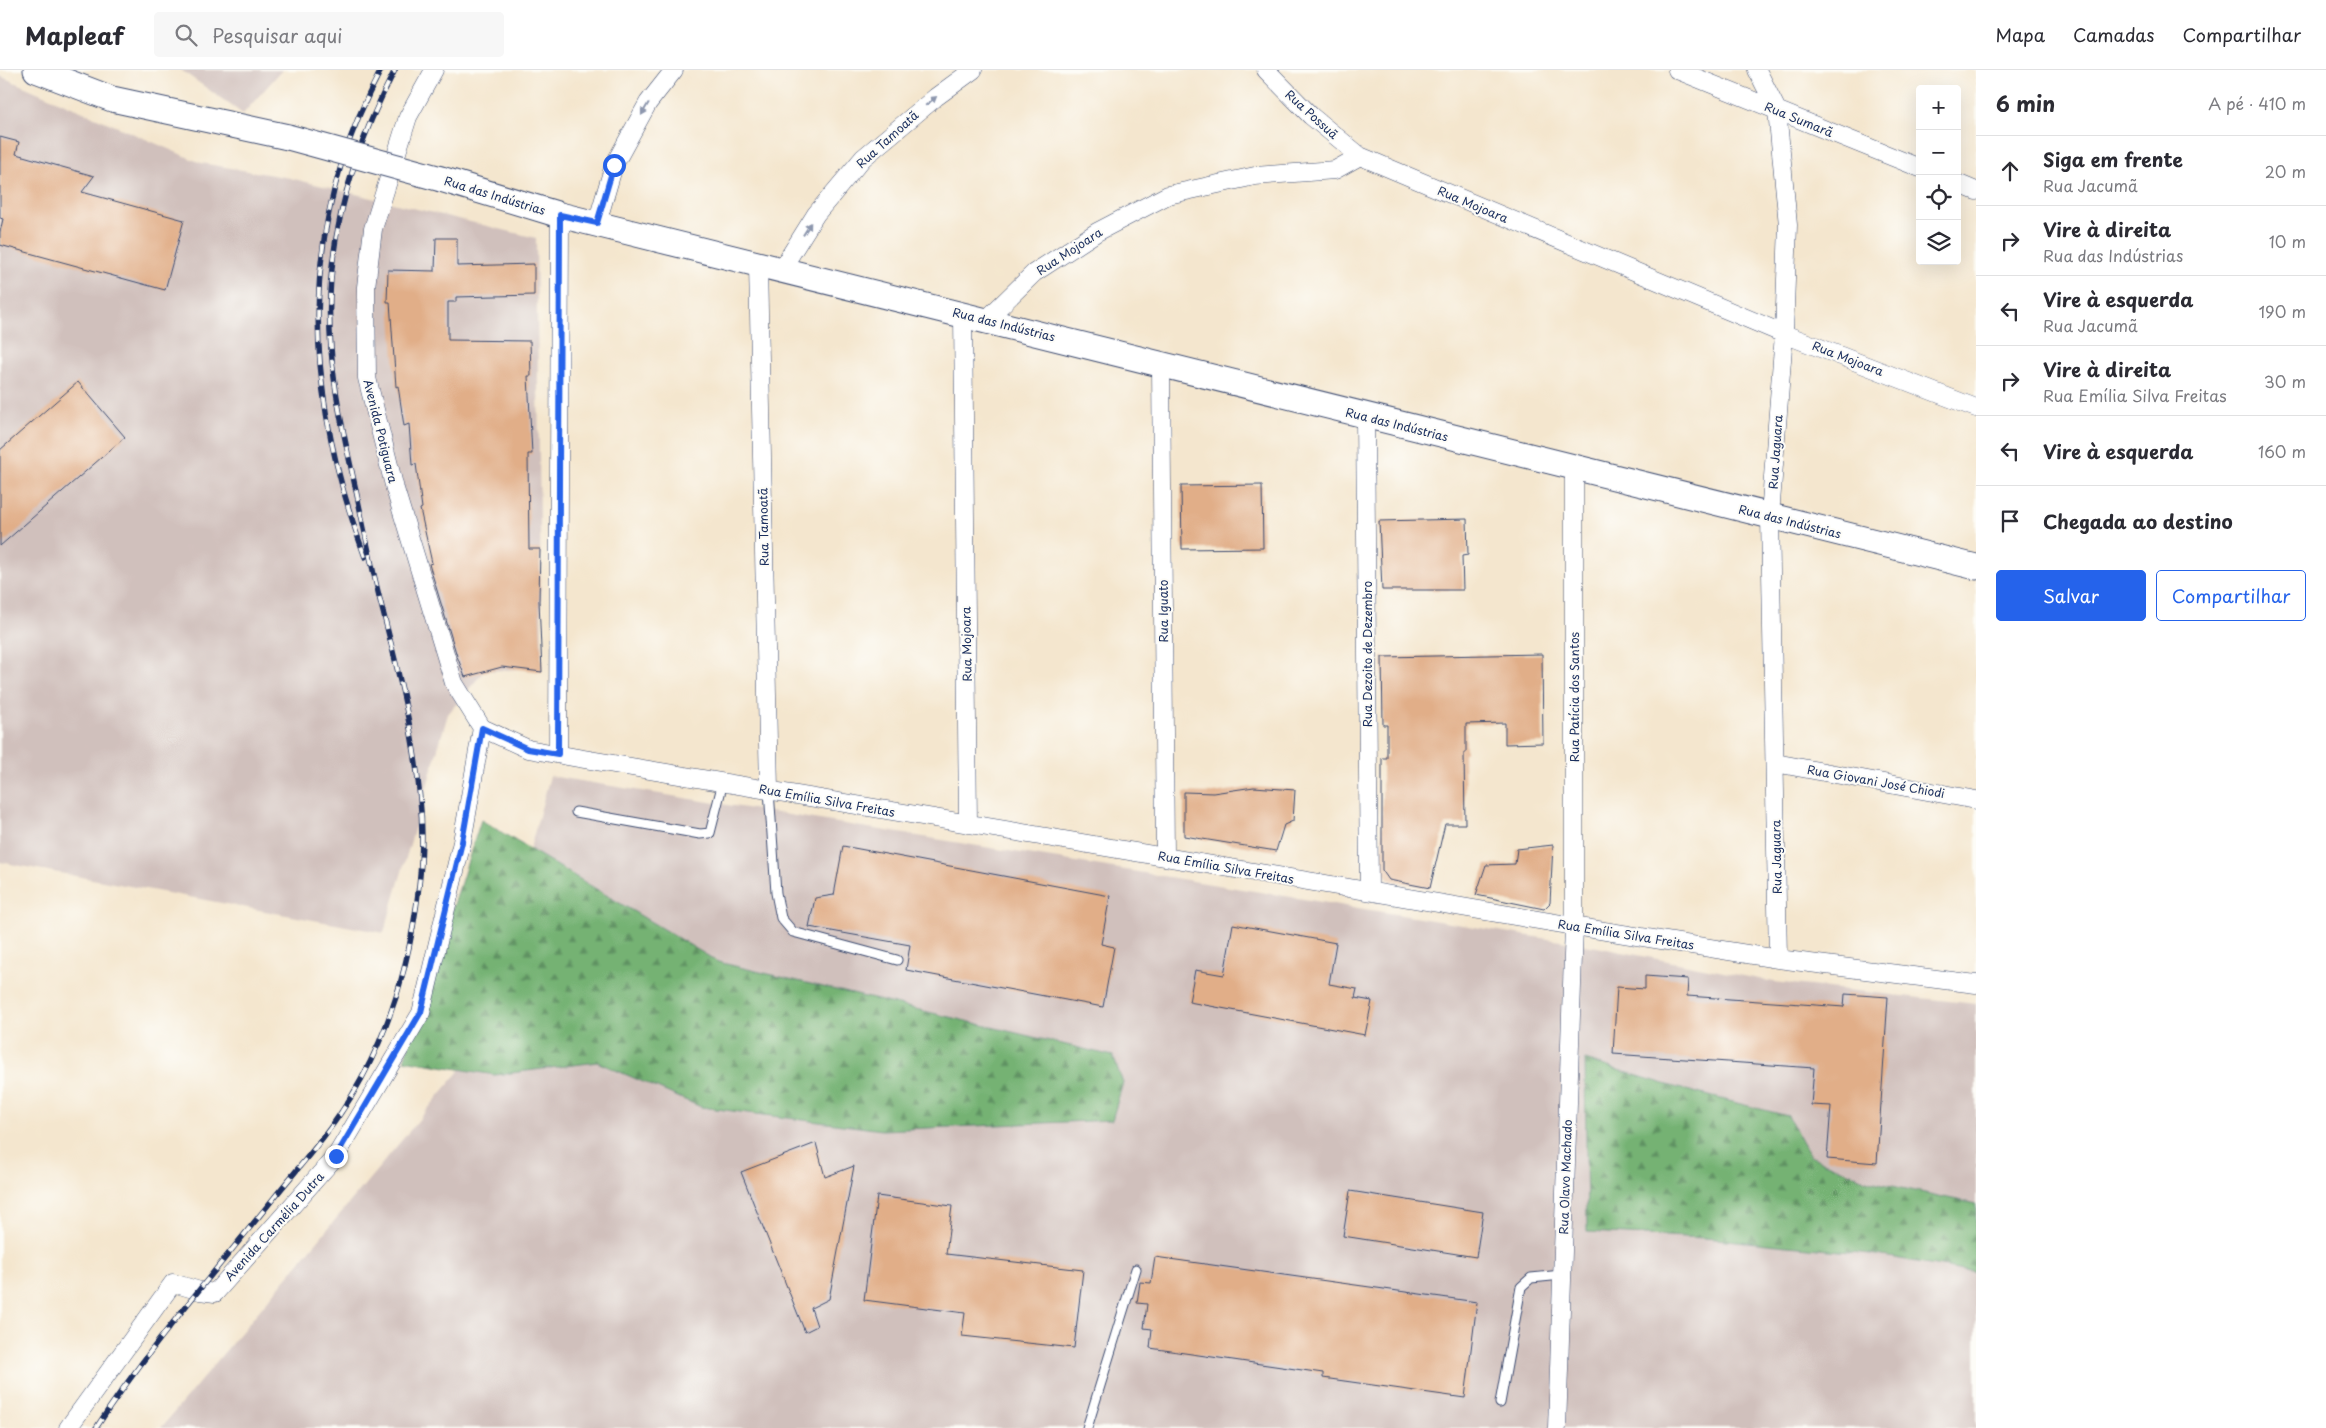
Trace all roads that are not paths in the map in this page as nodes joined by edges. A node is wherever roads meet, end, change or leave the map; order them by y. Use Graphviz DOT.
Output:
graph roads {
  1 [pos="36,70"];
  2 [pos="434,70"];
  3 [pos="674,70"];
  4 [pos="973,70"];
  5 [pos="1266,70"];
  6 [pos="1677,70"];
  7 [pos="1757,70"];
  8 [pos="1777,110"];
  9 [pos="1360,156"];
  10 [pos="1916,166"];
  11 [pos="1961,184"];
  12 [pos="1976,190"];
  13 [pos="560,215"];
  14 [pos="597,223"];
  15 [pos="769,267"];
  16 [pos="975,317"];
  17 [pos="1784,334"];
  18 [pos="1161,364"];
  19 [pos="1976,408"];
  20 [pos="1365,416"];
  21 [pos="1574,467"];
  22 [pos="1770,516"];
  23 [pos="1976,567"];
  24 [pos="482,728"];
  25 [pos="558,754"];
  26 [pos="1775,763"];
  27 [pos="723,782"];
  28 [pos="769,790"];
  29 [pos="1976,800"];
  30 [pos="576,812"];
  31 [pos="968,824"];
  32 [pos="1165,857"];
  33 [pos="1369,892"];
  34 [pos="1574,926"];
  35 [pos="1778,959"];
  36 [pos="897,960"];
  37 [pos="1976,984"];
  38 [pos="1136,1269"];
  39 [pos="1562,1274"];
  40 [pos="1500,1403"];
  41 [pos="68,1428"];
  42 [pos="1087,1428"];
  43 [pos="1557,1428"];
  1 -- 13 [label="street, Rua das Indústrias, bridge"];
  2 -- 24 [label="street, Avenida Potiguara"];
  3 -- 14 [label="street, one-way"];
  15 -- 4 [label="street, Rua Tamoatã, one-way"];
  5 -- 9 [label="street, Rua Possuã"];
  6 -- 8 [label="street, Rua Sumarã"];
  7 -- 8 [label="street, Rua Jaguara"];
  8 -- 10 [label="street, Rua Sumarã"];
  8 -- 17 [label="street, Rua Jaguara"];
  9 -- 16 [label="street, Rua Mojoara"];
  9 -- 17 [label="street, Rua Mojoara"];
  11 -- 12 [label="street"];
  13 -- 14 [label="street, Rua das Indústrias"];
  13 -- 25 [label="street"];
  14 -- 15 [label="street, Rua das Indústrias"];
  15 -- 16 [label="street, Rua das Indústrias"];
  15 -- 28 [label="street, Rua Tamoatã"];
  16 -- 18 [label="street, Rua das Indústrias"];
  16 -- 31 [label="street, Rua Mojoara"];
  17 -- 19 [label="street, Rua Mojoara"];
  17 -- 22 [label="street, Rua Jaguara"];
  18 -- 20 [label="street, Rua das Indústrias"];
  18 -- 32 [label="street, Rua Iguato"];
  20 -- 21 [label="street, Rua das Indústrias"];
  20 -- 33 [label="street, Rua Dezoito de Dezembro"];
  21 -- 22 [label="street, Rua das Indústrias"];
  21 -- 34 [label="street, Rua Patícia dos Santos"];
  22 -- 23 [label="street, Rua das Indústrias"];
  22 -- 26 [label="street, Rua Jaguara"];
  24 -- 25 [label="street, Rua Emília Silva Freitas"];
  24 -- 41 [label="street, Avenida Carmélia Dutra"];
  25 -- 27 [label="street, Rua Emília Silva Freitas"];
  26 -- 29 [label="street, Rua Giovani José Chiodi"];
  26 -- 35 [label="street, Rua Jaguara"];
  27 -- 28 [label="street, Rua Emília Silva Freitas"];
  27 -- 30 [label="lane"];
  28 -- 31 [label="street, Rua Emília Silva Freitas"];
  28 -- 36 [label="lane"];
  31 -- 32 [label="street, Rua Emília Silva Freitas"];
  32 -- 33 [label="street, Rua Emília Silva Freitas"];
  33 -- 34 [label="street, Rua Emília Silva Freitas"];
  34 -- 35 [label="street, Rua Emília Silva Freitas"];
  34 -- 39 [label="street, Rua Olavo Machado"];
  35 -- 37 [label="street, Rua Emília Silva Freitas"];
  38 -- 42 [label="lane"];
  39 -- 40 [label="lane"];
  39 -- 43 [label="street, Rua Olavo Machado"];
}
